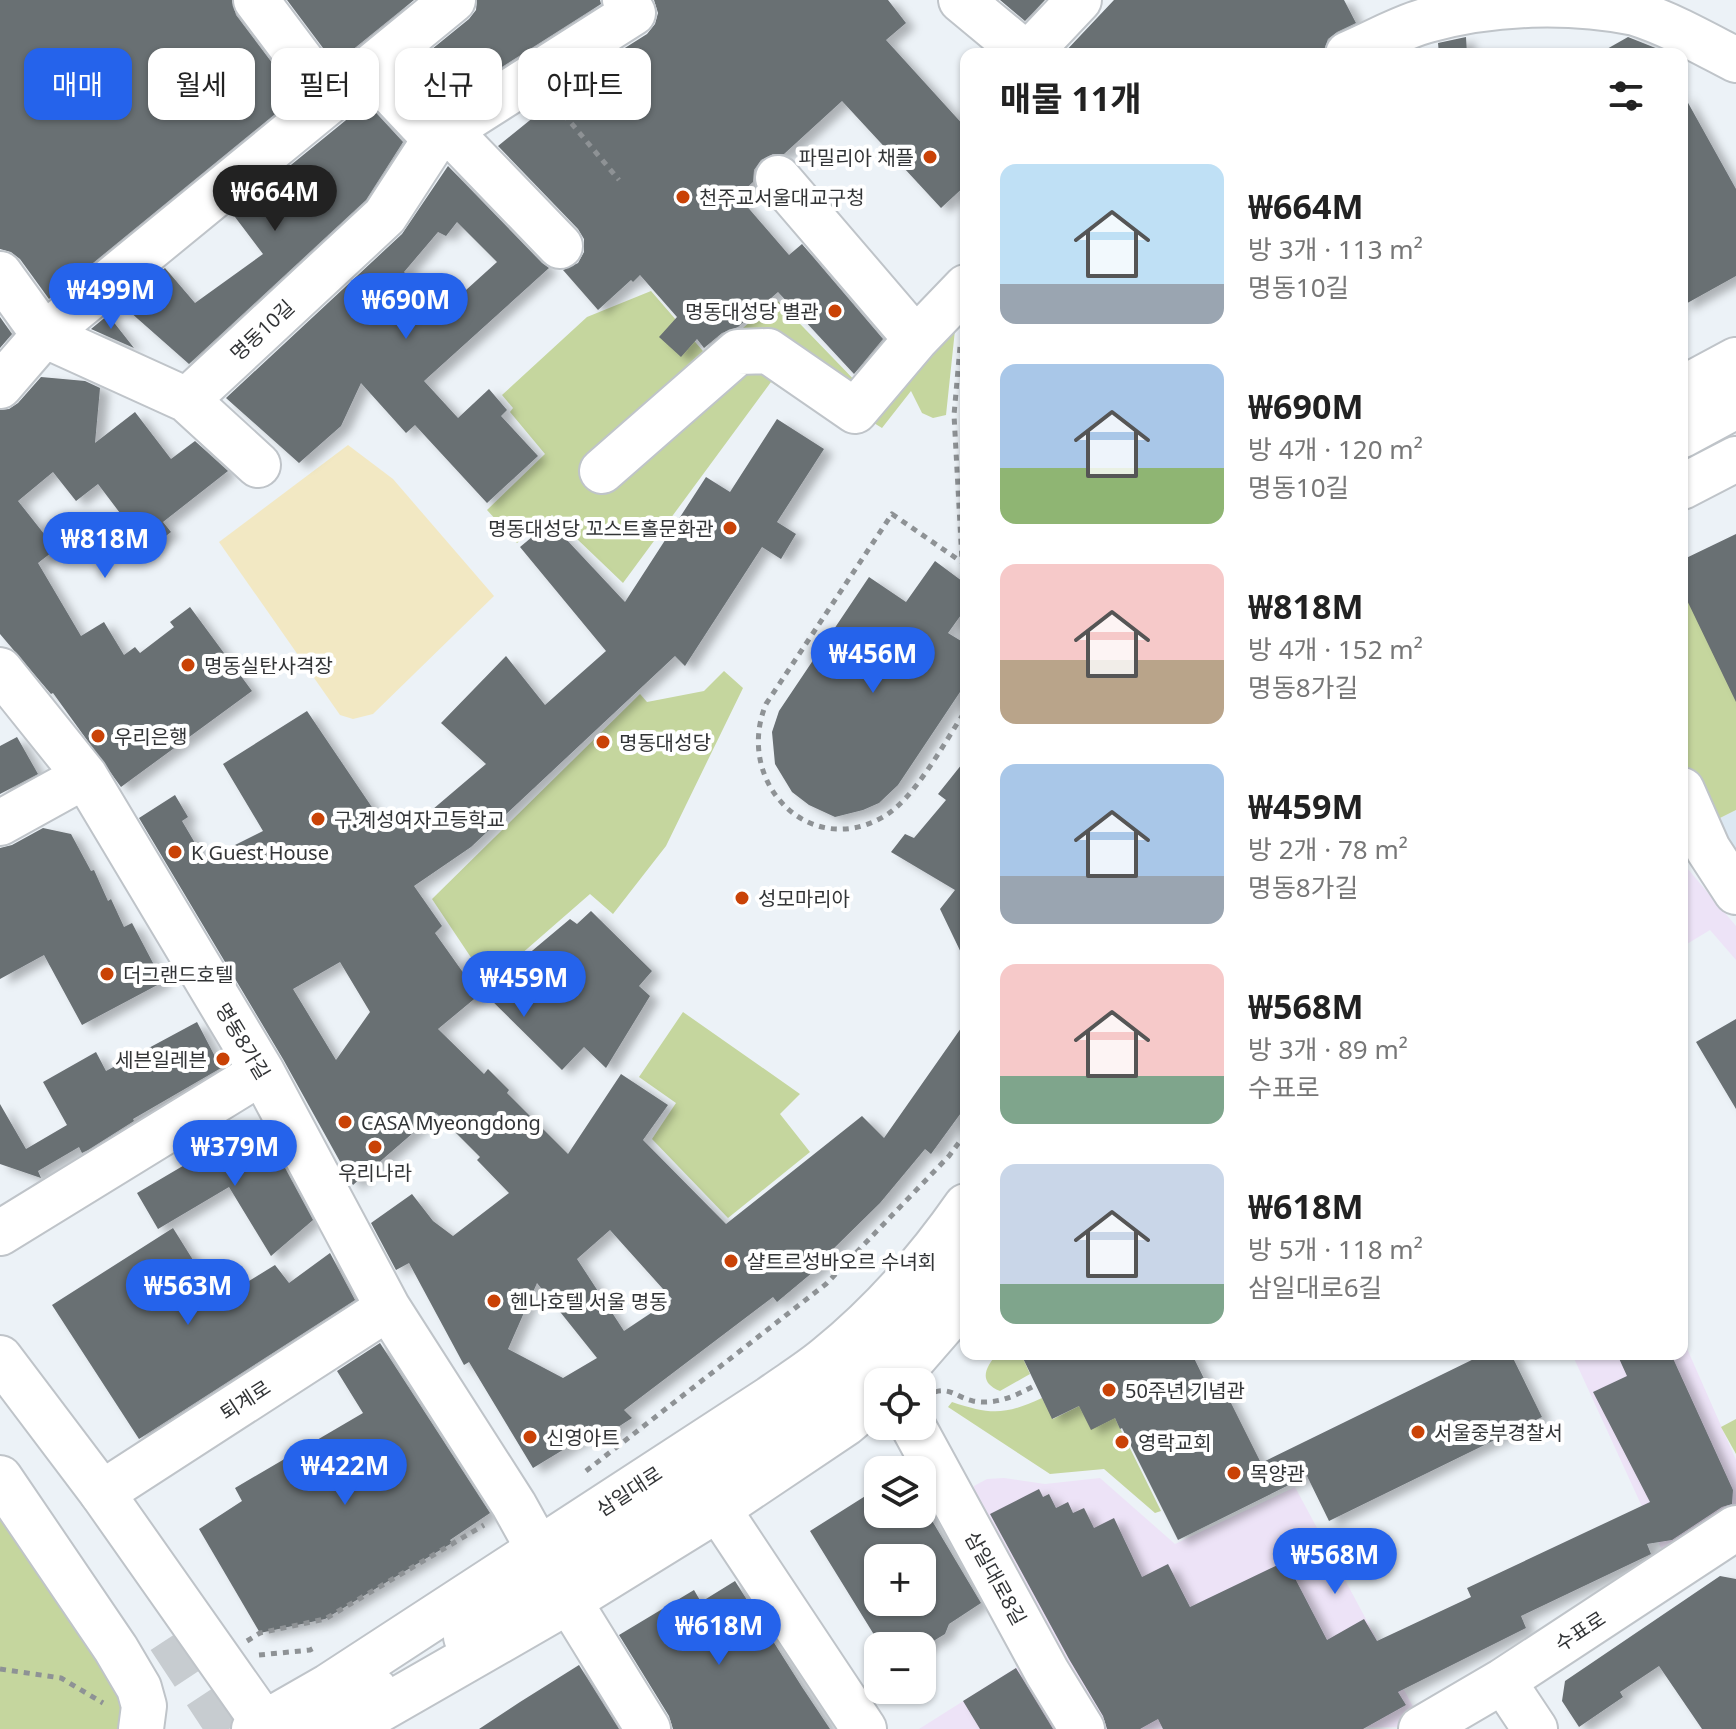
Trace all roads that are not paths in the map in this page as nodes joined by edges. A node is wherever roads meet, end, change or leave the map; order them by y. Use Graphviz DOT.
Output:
graph roads {
  1 [pos="256,0"];
  2 [pos="453,0"];
  3 [pos="625,0"];
  4 [pos="961,0"];
  5 [pos="1079,0"];
  6 [pos="1525,1"];
  7 [pos="1666,13"];
  8 [pos="1428,37"];
  9 [pos="292,48"];
  10 [pos="1020,48"];
  11 [pos="1033,48"];
  12 [pos="1376,48"];
  13 [pos="1736,60"];
  14 [pos="379,61"];
  15 [pos="379,78"];
  16 [pos="307,120"];
  17 [pos="442,135"];
  18 [pos="778,178"];
  19 [pos="560,246"];
  20 [pos="0,274"];
  21 [pos="960,293"];
  22 [pos="44,335"];
  23 [pos="916,339"];
  24 [pos="1736,360"];
  25 [pos="0,386"];
  26 [pos="1688,386"];
  27 [pos="187,400"];
  28 [pos="1736,406"];
  29 [pos="1688,432"];
  30 [pos="1736,459"];
  31 [pos="258,465"];
  32 [pos="602,471"];
  33 [pos="1688,484"];
  34 [pos="0,670"];
  35 [pos="85,776"];
  36 [pos="1688,810"];
  37 [pos="0,823"];
  38 [pos="1695,834"];
  39 [pos="1736,892"];
  40 [pos="262,1072"];
  41 [pos="960,1215"];
  42 [pos="0,1233"];
  43 [pos="960,1235"];
  44 [pos="960,1278"];
  45 [pos="388,1308"];
  46 [pos="960,1310"];
  47 [pos="0,1358"];
  48 [pos="930,1368"];
  49 [pos="0,1380"];
  50 [pos="864,1408"];
  51 [pos="931,1440"];
  52 [pos="0,1442"];
  53 [pos="0,1478"];
  54 [pos="102,1493"];
  55 [pos="718,1509"];
  56 [pos="1734,1535"];
  57 [pos="539,1550"];
  58 [pos="569,1601"];
  59 [pos="381,1652"];
  60 [pos="1503,1681"];
  61 [pos="124,1718"];
  62 [pos="262,1727"];
  63 [pos="313,1729"];
  64 [pos="346,1729"];
  65 [pos="648,1729"];
  66 [pos="864,1729"];
  67 [pos="1082,1729"];
  68 [pos="1421,1729"];
  69 [pos="1535,1729"];
  1 -- 9 [label="street"];
  2 -- 14 [label="street"];
  3 -- 17 [label="street, 명동10길"];
  4 -- 10 [label="street"];
  5 -- 11 [label="street"];
  6 -- 7 [label="street"];
  6 -- 8 [label="street"];
  7 -- 13 [label="street"];
  8 -- 12 [label="street"];
  15 -- 17 [label="street"];
  16 -- 22 [label="street"];
  17 -- 19 [label="street"];
  17 -- 27 [label="street, 명동10길"];
  18 -- 23 [label="street"];
  20 -- 22 [label="street"];
  21 -- 23 [label="street"];
  22 -- 25 [label="street"];
  22 -- 27 [label="street"];
  23 -- 32 [label="street"];
  24 -- 26 [label="street"];
  27 -- 31 [label="street"];
  28 -- 29 [label="street"];
  30 -- 33 [label="street"];
  34 -- 35 [label="street, 명동8가길"];
  35 -- 37 [label="street"];
  35 -- 40 [label="street, 명동8가길"];
  36 -- 38 [label="street"];
  38 -- 39 [label="street"];
  40 -- 42 [label="street"];
  40 -- 45 [label="street, 명동8가길"];
  41 -- 57 [label="street, 삼일대로"];
  43 -- 59 [label="street"];
  44 -- 63 [label="street, 삼일대로"];
  45 -- 54 [label="street, 퇴계로"];
  45 -- 57 [label="street, 명동8가길"];
  46 -- 48 [label="street"];
  47 -- 54 [label="street"];
  49 -- 52 [label="street"];
  50 -- 55 [label="street"];
  51 -- 67 [label="street, 삼일대로8길"];
  53 -- 61 [label="street"];
  54 -- 62 [label="street"];
  55 -- 58 [label="street"];
  55 -- 66 [label="street"];
  56 -- 60 [label="street, 수표로"];
  57 -- 59 [label="street, 삼일대로"];
  58 -- 64 [label="street"];
  58 -- 65 [label="street"];
  59 -- 62 [label="street, 삼일대로"];
  60 -- 68 [label="street, 수표로"];
  60 -- 69 [label="street"];
}
